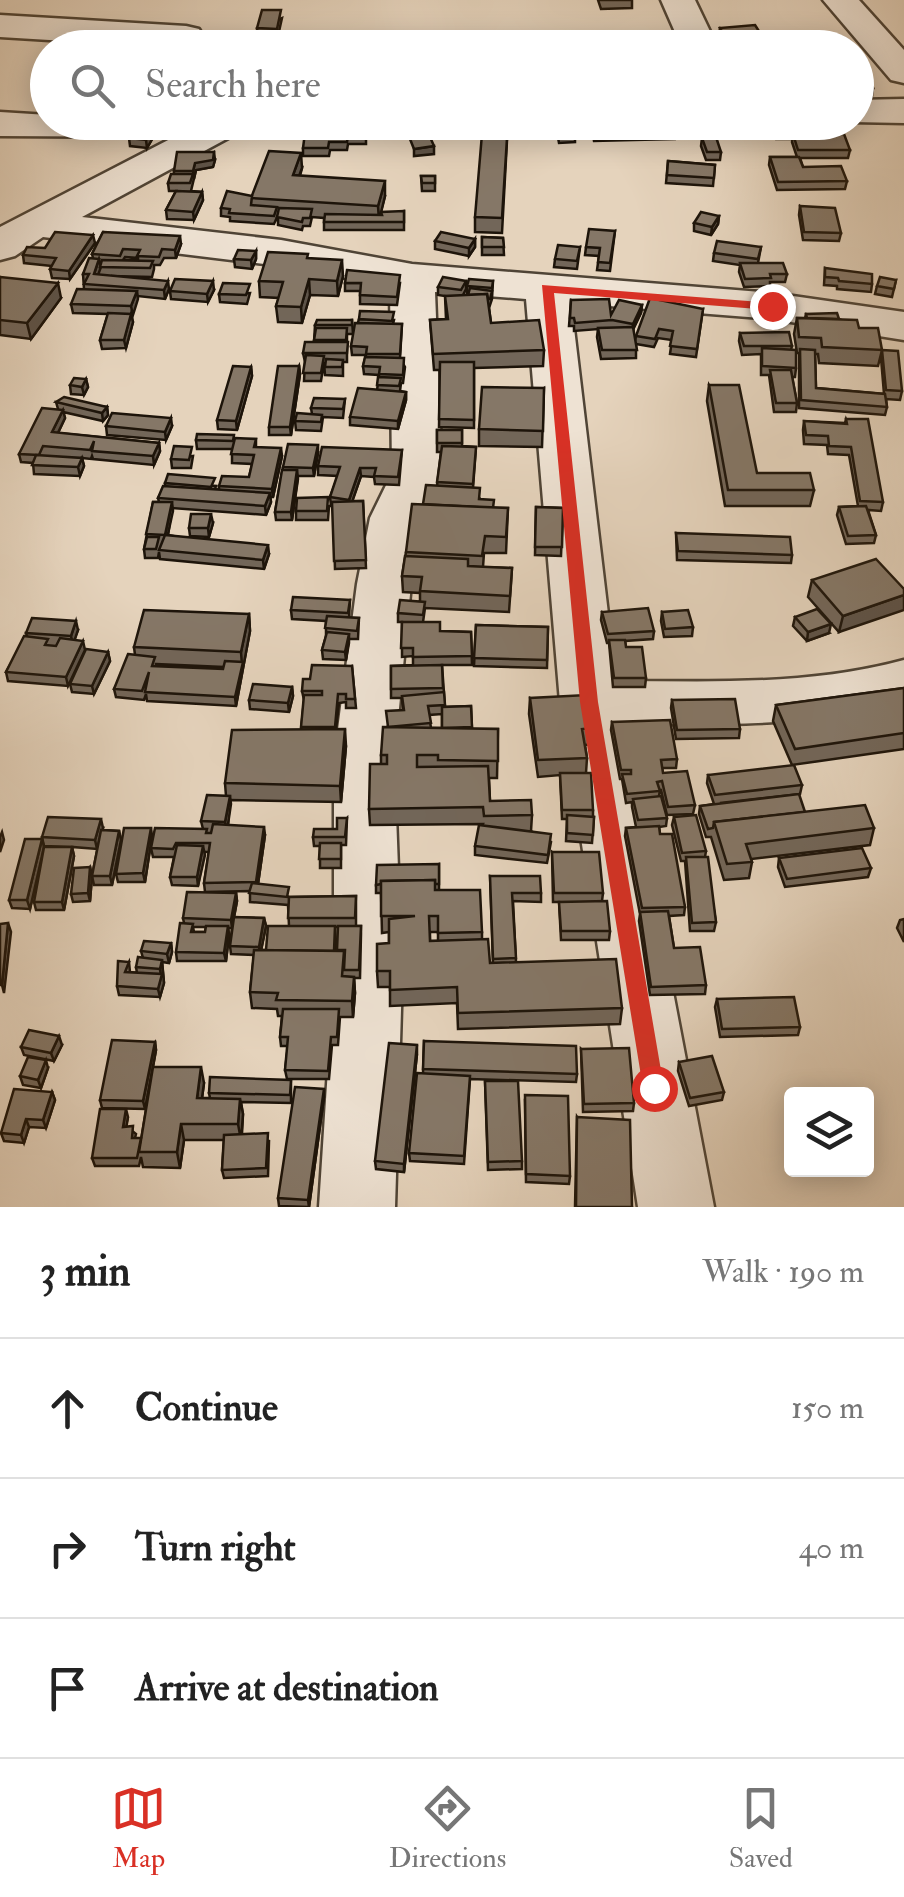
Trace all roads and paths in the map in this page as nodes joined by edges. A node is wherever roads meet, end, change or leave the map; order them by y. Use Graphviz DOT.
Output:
graph roads {
  1 [pos="678,0"];
  2 [pos="840,0"];
  3 [pos="206,6"];
  4 [pos="0,26"];
  5 [pos="46,30"];
  6 [pos="191,30"];
  7 [pos="692,30"];
  8 [pos="888,32"];
  9 [pos="904,72"];
  10 [pos="874,112"];
  11 [pos="904,112"];
  12 [pos="0,124"];
  13 [pos="30,126"];
  14 [pos="70,140"];
  15 [pos="196,140"];
  16 [pos="100,189"];
  17 [pos="37,224"];
  18 [pos="0,247"];
  19 [pos="412,277"];
  20 [pos="547,288"];
  21 [pos="904,326"];
  22 [pos="904,681"];
  23 [pos="589,702"];
  24 [pos="356,1207"];
  25 [pos="676,1207"];
  1 -- 7 [label="street"];
  2 -- 8 [label="street"];
  3 -- 6 [label="street"];
  4 -- 5 [label="street"];
  8 -- 9 [label="street"];
  10 -- 11 [label="street"];
  12 -- 13 [label="street"];
  14 -- 16 [label="street"];
  15 -- 16 [label="street"];
  16 -- 17 [label="street"];
  17 -- 18 [label="street"];
  17 -- 19 [label="street"];
  19 -- 20 [label="street"];
  19 -- 24 [label="street"];
  20 -- 21 [label="street"];
  20 -- 23 [label="street"];
  22 -- 23 [label="street"];
  23 -- 25 [label="street"];
}
